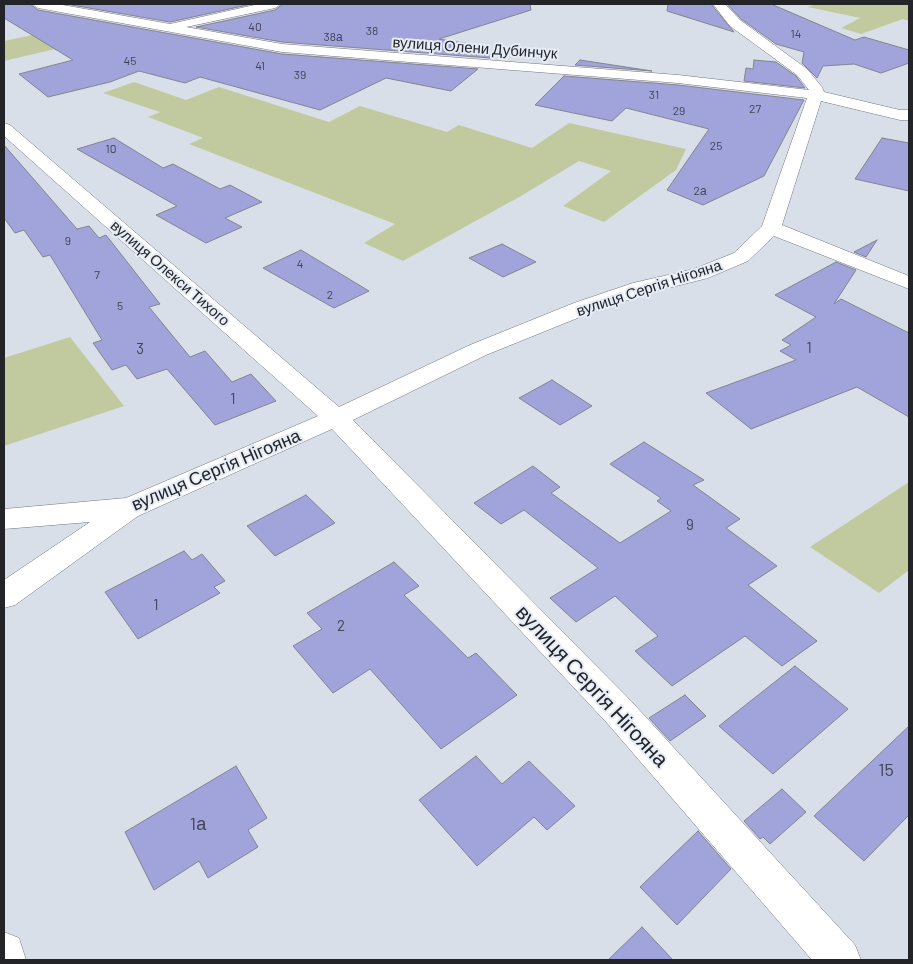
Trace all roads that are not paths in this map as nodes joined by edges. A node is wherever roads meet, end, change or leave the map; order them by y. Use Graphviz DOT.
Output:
graph roads {
  1 [pos="38,4"];
  2 [pos="275,4"];
  3 [pos="719,4"];
  4 [pos="166,27"];
  5 [pos="817,95"];
  6 [pos="906,116"];
  7 [pos="4,128"];
  8 [pos="771,228"];
  9 [pos="909,283"];
  10 [pos="336,418"];
  11 [pos="130,508"];
  12 [pos="4,519"];
  13 [pos="4,596"];
  14 [pos="4,953"];
  15 [pos="5,960"];
  16 [pos="840,960"];
  1 -- 4 [label="street, вулиця Олени Дубинчук"];
  2 -- 4 [label="street"];
  3 -- 5 [label="street"];
  4 -- 5 [label="street, вулиця Олени Дубинчук"];
  5 -- 6 [label="street, вулиця Олени Дубинчук"];
  5 -- 8 [label="street, вулиця Сергія Нігояна"];
  7 -- 10 [label="street, вулиця Олекси Тихого"];
  8 -- 9 [label="street"];
  8 -- 10 [label="street, вулиця Сергія Нігояна"];
  10 -- 11 [label="street, вулиця Сергія Нігояна"];
  10 -- 16 [label="street, вулиця Сергія Нігояна"];
  11 -- 12 [label="street, вулиця Сергія Нігояна"];
  11 -- 13 [label="street"];
  14 -- 15 [label="street"];
}
